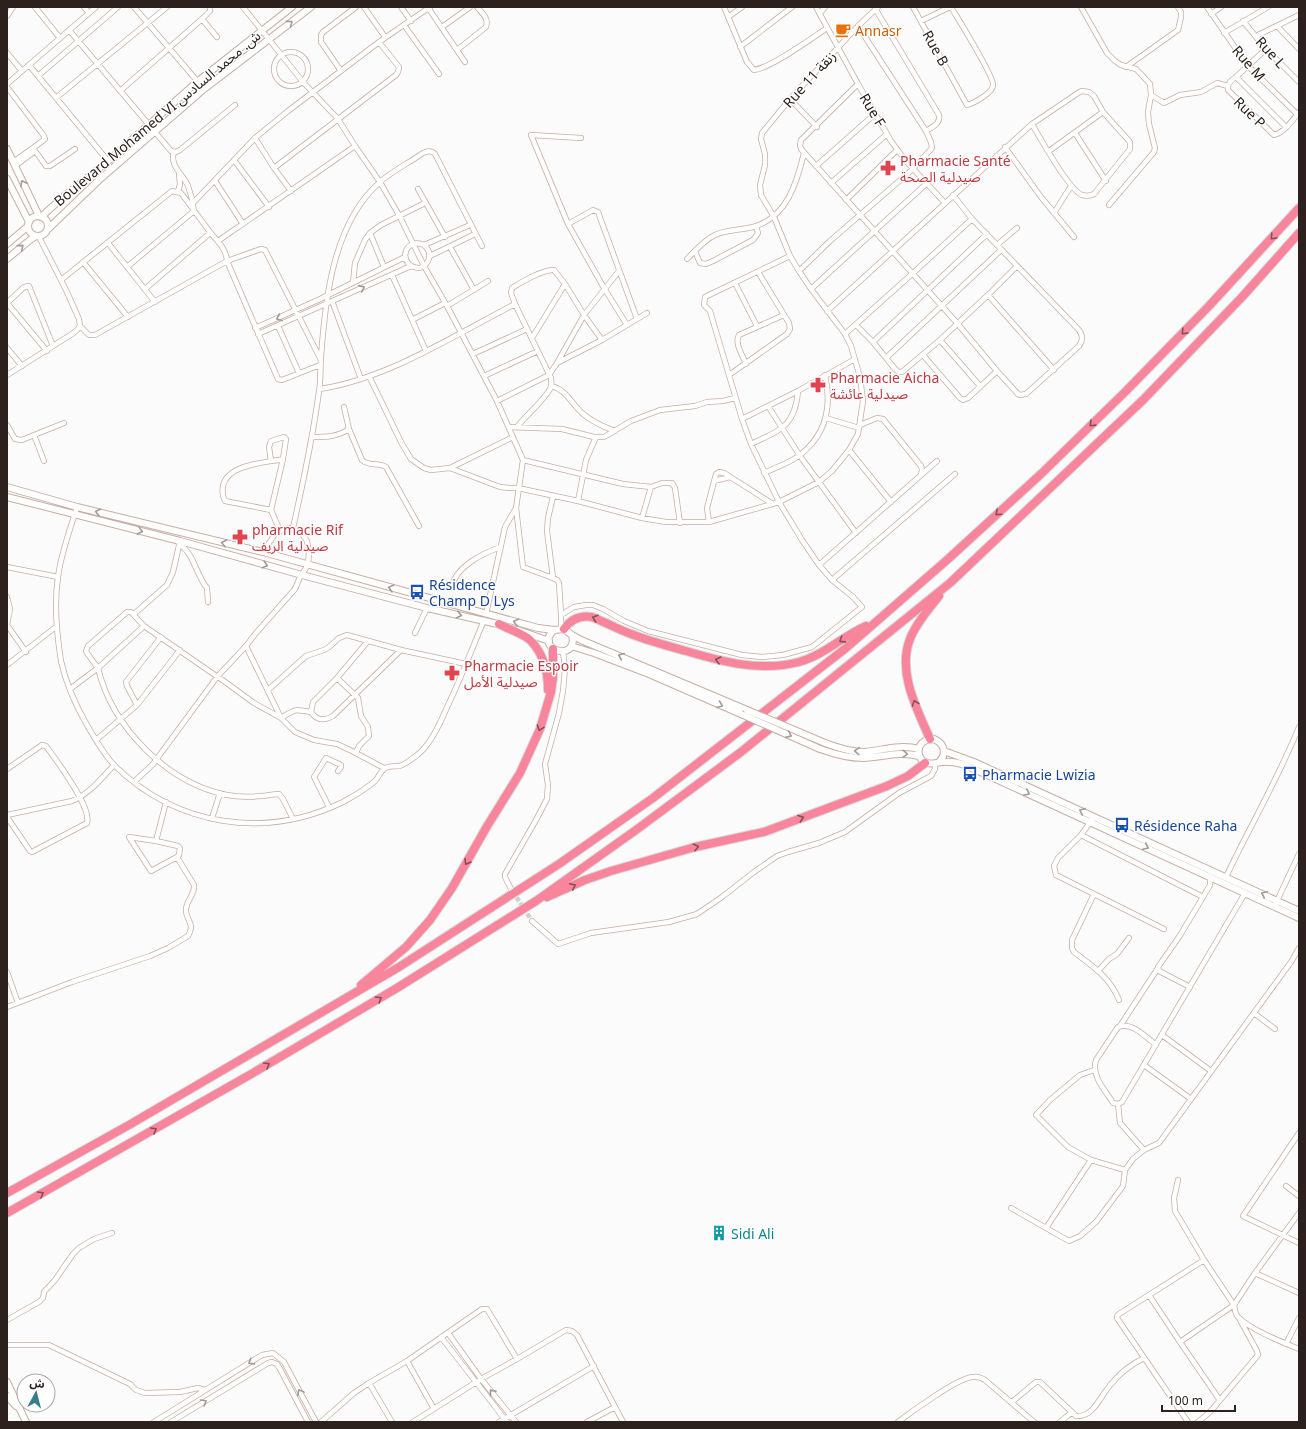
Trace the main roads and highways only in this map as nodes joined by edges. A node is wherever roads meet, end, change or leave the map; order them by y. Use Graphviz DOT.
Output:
graph roads {
  1 [pos="1299,208"];
  2 [pos="1299,233"];
  3 [pos="950,583"];
  4 [pos="876,621"];
  5 [pos="499,624"];
  6 [pos="560,629"];
  7 [pos="553,649"];
  8 [pos="547,708"];
  9 [pos="930,739"];
  10 [pos="922,759"];
  11 [pos="536,901"];
  12 [pos="346,998"];
  13 [pos="7,1193"];
  14 [pos="7,1213"];
  1 -- 4 [label="highway, one-way"];
  2 -- 3 [label="highway"];
  9 -- 3 [label="highway, one-way"];
  3 -- 11 [label="highway"];
  4 -- 6 [label="highway, one-way"];
  4 -- 12 [label="highway"];
  5 -- 8 [label="highway"];
  7 -- 8 [label="highway"];
  8 -- 12 [label="highway, one-way"];
  11 -- 10 [label="highway, one-way"];
  14 -- 11 [label="highway, one-way"];
  12 -- 13 [label="highway"];
}
